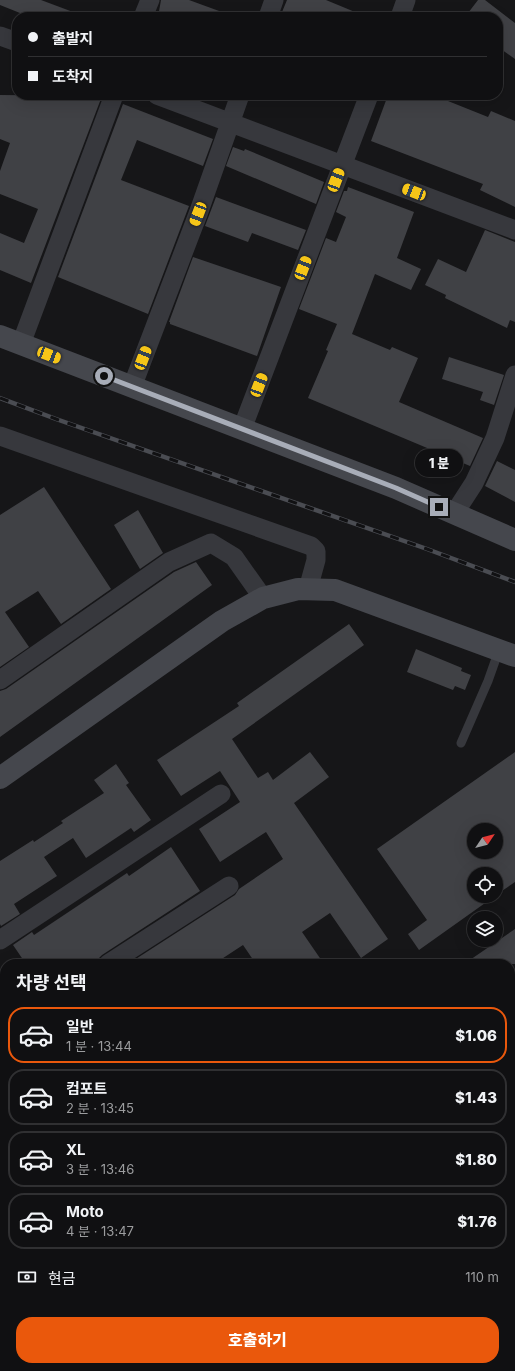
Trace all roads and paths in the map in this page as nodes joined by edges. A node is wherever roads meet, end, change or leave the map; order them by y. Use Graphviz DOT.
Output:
graph roads {
  1 [pos="150,0"];
  2 [pos="274,0"];
  3 [pos="406,0"];
  4 [pos="145,12"];
  5 [pos="270,12"];
  6 [pos="402,12"];
  7 [pos="0,36"];
  8 [pos="12,40"];
  9 [pos="112,100"];
  10 [pos="169,100"];
  11 [pos="238,100"];
  12 [pos="367,100"];
  13 [pos="230,123"];
  14 [pos="341,165"];
  15 [pos="515,230"];
  16 [pos="0,336"];
  17 [pos="21,344"];
  18 [pos="515,375"];
  19 [pos="132,387"];
  20 [pos="242,429"];
  21 [pos="0,436"];
  22 [pos="454,514"];
  23 [pos="515,540"];
  24 [pos="308,589"];
  25 [pos="263,598"];
  26 [pos="507,653"];
  27 [pos="0,680"];
  28 [pos="461,743"];
  29 [pos="0,778"];
  30 [pos="221,794"];
  31 [pos="230,886"];
  32 [pos="0,940"];
  33 [pos="116,959"];
  1 -- 4 [label="street"];
  2 -- 5 [label="street"];
  3 -- 6 [label="street"];
  7 -- 8 [label="street"];
  9 -- 17 [label="street"];
  10 -- 13 [label="street"];
  11 -- 13 [label="street"];
  12 -- 14 [label="street"];
  13 -- 14 [label="street"];
  13 -- 19 [label="street"];
  14 -- 15 [label="street"];
  14 -- 20 [label="street"];
  16 -- 17 [label="main road"];
  17 -- 19 [label="main road"];
  18 -- 22 [label="street"];
  19 -- 20 [label="main road"];
  20 -- 22 [label="main road"];
  21 -- 24 [label="street"];
  22 -- 23 [label="main road"];
  24 -- 25 [label="main road"];
  24 -- 26 [label="main road"];
  25 -- 27 [label="street"];
  25 -- 29 [label="main road"];
  26 -- 28 [label="lane"];
  30 -- 32 [label="street"];
  31 -- 33 [label="street"];
}
